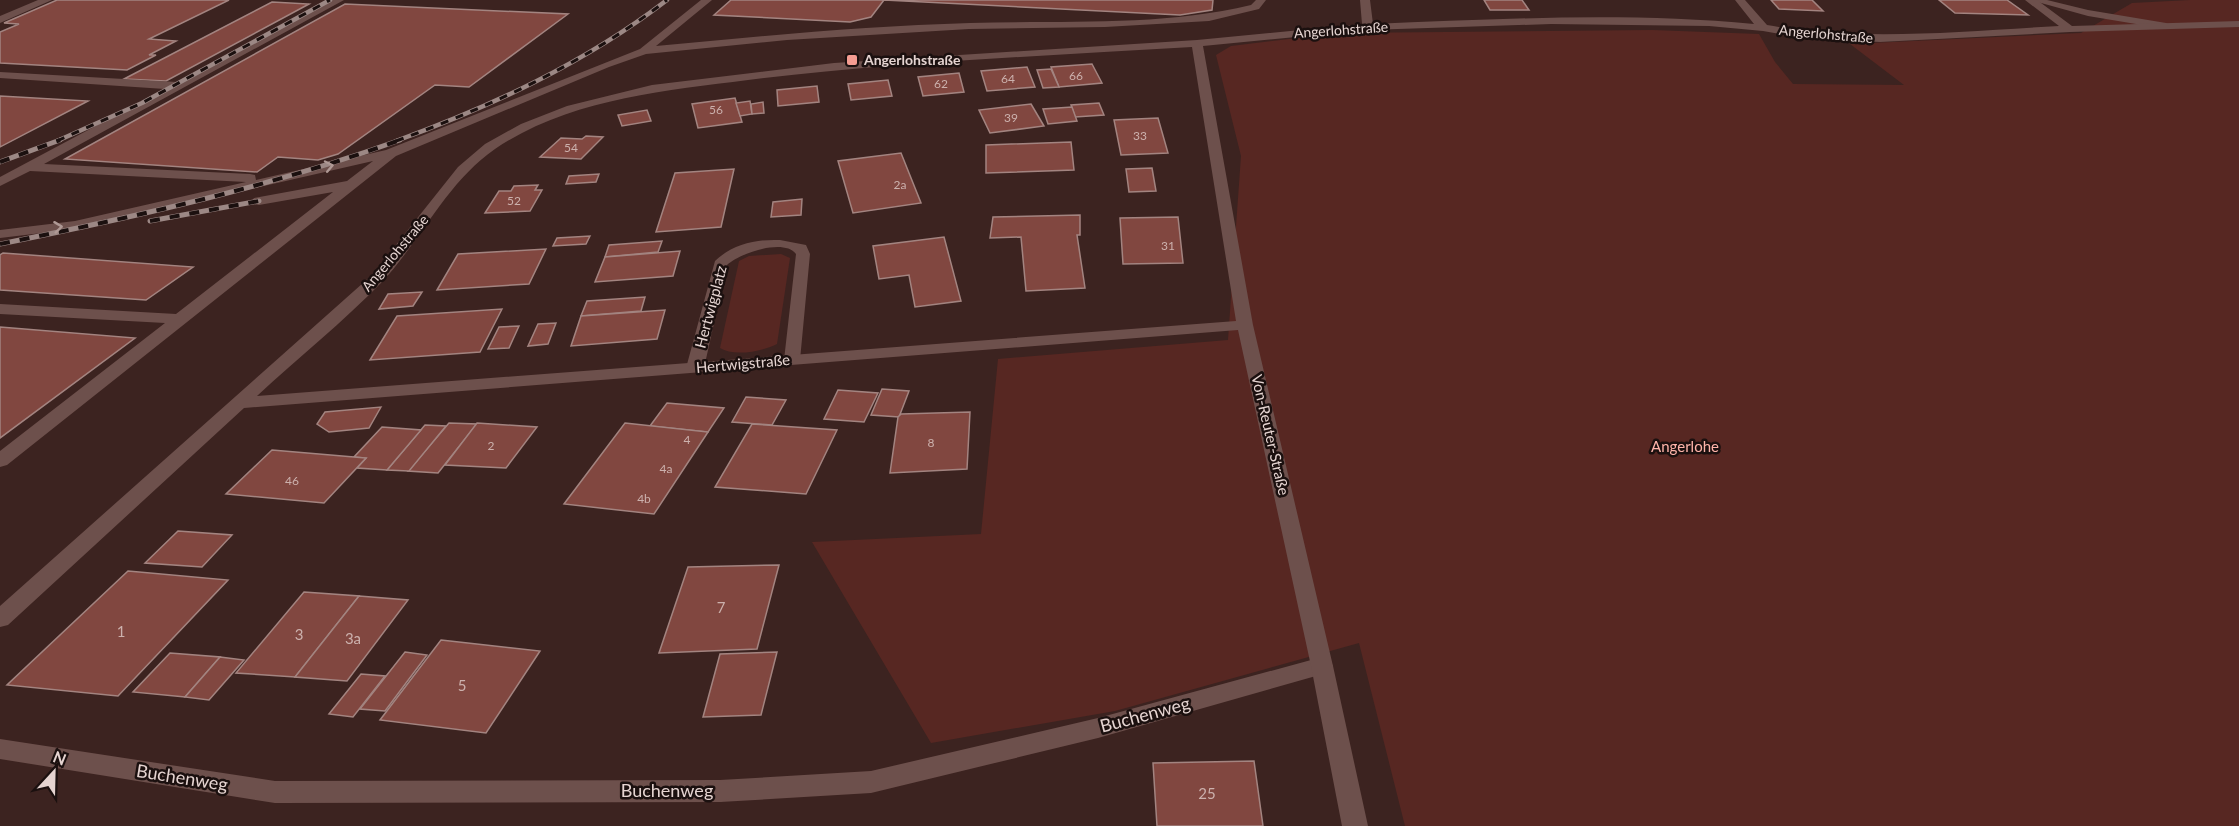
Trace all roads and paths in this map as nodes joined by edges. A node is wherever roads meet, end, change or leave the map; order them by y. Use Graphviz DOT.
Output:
graph roads {
  1 [pos="47,0"];
  2 [pos="339,0"];
  3 [pos="706,0"];
  4 [pos="1261,0"];
  5 [pos="1365,0"];
  6 [pos="1740,0"];
  7 [pos="2032,0"];
  8 [pos="0,20"];
  9 [pos="2239,24"];
  10 [pos="2166,26"];
  11 [pos="1368,27"];
  12 [pos="1763,28"];
  13 [pos="2070,29"];
  14 [pos="1197,43"];
  15 [pos="644,51"];
  16 [pos="0,75"];
  17 [pos="178,86"];
  18 [pos="391,153"];
  19 [pos="28,167"];
  20 [pos="272,179"];
  21 [pos="0,182"];
  22 [pos="352,184"];
  23 [pos="259,201"];
  24 [pos="0,234"];
  25 [pos="0,309"];
  26 [pos="180,319"];
  27 [pos="1245,325"];
  28 [pos="792,360"];
  29 [pos="695,368"];
  30 [pos="241,404"];
  31 [pos="0,461"];
  32 [pos="0,619"];
  33 [pos="1322,666"];
  34 [pos="0,749"];
  35 [pos="1354,826"];
  1 -- 8 [label="street"];
  2 -- 17 [label="street"];
  3 -- 15 [label="street"];
  4 -- 15 [label="street"];
  5 -- 11 [label="street"];
  6 -- 12 [label="street"];
  7 -- 10 [label="street"];
  7 -- 13 [label="street"];
  9 -- 10 [label="street, Angerlohstraße"];
  10 -- 13 [label="street, Angerlohstraße"];
  11 -- 12 [label="street, Angerlohstraße"];
  11 -- 14 [label="street, Angerlohstraße"];
  12 -- 13 [label="street, Angerlohstraße"];
  14 -- 27 [label="street, Von-Reuter-Straße"];
  14 -- 30 [label="street, Angerlohstraße"];
  15 -- 18 [label="street"];
  16 -- 17 [label="street"];
  17 -- 19 [label="street"];
  20 -- 18 [label="street, one-way"];
  18 -- 22 [label="street"];
  19 -- 20 [label="street"];
  19 -- 21 [label="street"];
  24 -- 20 [label="street, one-way"];
  22 -- 23 [label="street"];
  22 -- 26 [label="street"];
  25 -- 26 [label="street"];
  26 -- 31 [label="street"];
  27 -- 28 [label="street, Hertwigstraße"];
  27 -- 33 [label="street, Von-Reuter-Straße"];
  28 -- 29 [label="street, Hertwigstraße"];
  28 -- 29 [label="street, Hertwigplatz"];
  29 -- 30 [label="street, Hertwigstraße"];
  30 -- 32 [label="street, Angerlohstraße"];
  33 -- 34 [label="street, Buchenweg"];
  33 -- 35 [label="street, Von-Reuter-Straße"];
}
